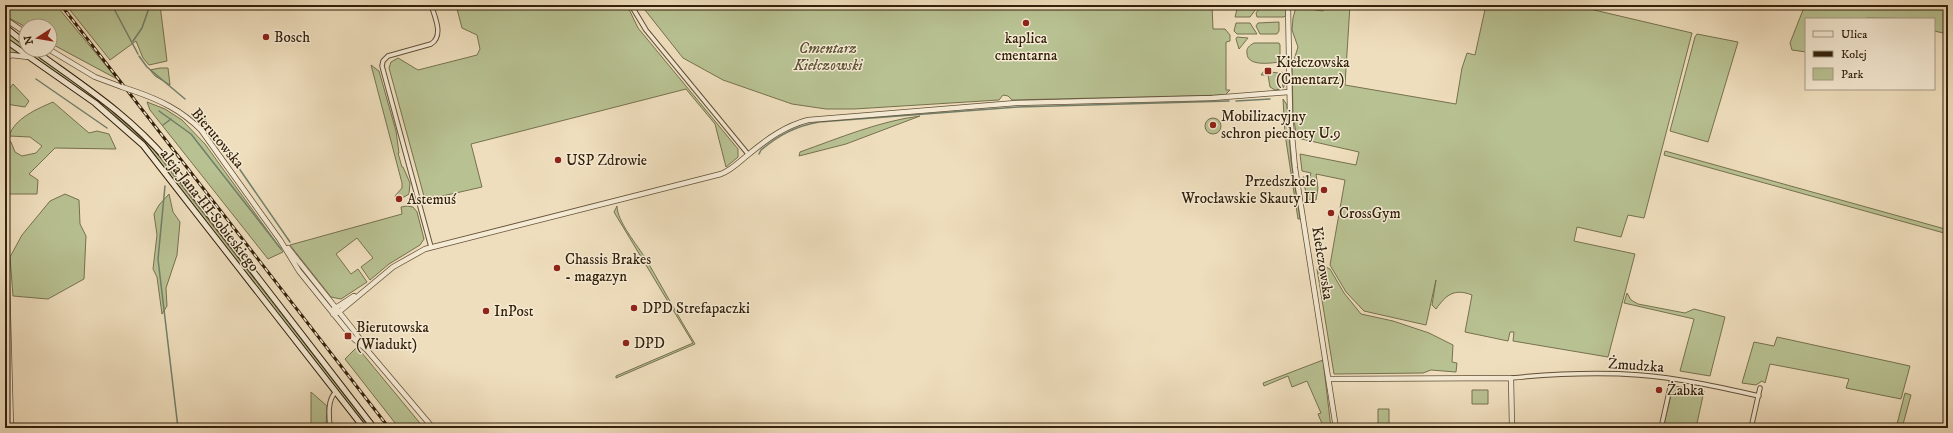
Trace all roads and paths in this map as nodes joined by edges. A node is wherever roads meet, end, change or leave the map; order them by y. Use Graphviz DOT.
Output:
graph roads {
  1 [pos="431,5"];
  2 [pos="631,5"];
  3 [pos="1288,5"];
  4 [pos="5,19"];
  5 [pos="5,27"];
  6 [pos="18,28"];
  7 [pos="18,29"];
  8 [pos="18,38"];
  9 [pos="5,40"];
  10 [pos="18,50"];
  11 [pos="58,55"];
  12 [pos="18,56"];
  13 [pos="29,58"];
  14 [pos="45,58"];
  15 [pos="5,60"];
  16 [pos="1290,92"];
  17 [pos="748,154"];
  18 [pos="5,204"];
  19 [pos="280,240"];
  20 [pos="431,247"];
  21 [pos="361,292"];
  22 [pos="335,308"];
  23 [pos="339,312"];
  24 [pos="333,314"];
  25 [pos="367,350"];
  26 [pos="1511,378"];
  27 [pos="1328,379"];
  28 [pos="1672,379"];
  29 [pos="1760,388"];
  30 [pos="336,392"];
  31 [pos="1758,396"];
  32 [pos="11,428"];
  33 [pos="330,428"];
  34 [pos="364,428"];
  35 [pos="374,428"];
  36 [pos="433,428"];
  37 [pos="1336,428"];
  38 [pos="1512,428"];
  39 [pos="1661,428"];
  40 [pos="1751,428"];
  1 -- 20 [label="street"];
  2 -- 17 [label="street"];
  3 -- 16 [label="street, Kiełczowska"];
  4 -- 6 [label="street"];
  5 -- 7 [label="street"];
  5 -- 8 [label="main road"];
  9 -- 10 [label="main road, aleja Jana III Sobieskiego"];
  11 -- 19 [label="street, Bierutowska, bridge"];
  12 -- 15 [label="street"];
  13 -- 30 [label="main road, aleja Jana III Sobieskiego"];
  14 -- 35 [label="main road, aleja Jana III Sobieskiego"];
  16 -- 17 [label="street"];
  16 -- 27 [label="street, Kiełczowska"];
  17 -- 20 [label="street"];
  18 -- 32 [label="street"];
  19 -- 22 [label="street, Bierutowska"];
  19 -- 24 [label="street, Bierutowska"];
  20 -- 21 [label="street"];
  21 -- 22 [label="street"];
  21 -- 23 [label="street"];
  22 -- 23 [label="street, Bierutowska"];
  22 -- 24 [label="street"];
  23 -- 24 [label="street"];
  23 -- 25 [label="street, Bierutowska"];
  24 -- 25 [label="street, Bierutowska"];
  25 -- 36 [label="street, Bierutowska"];
  26 -- 27 [label="street, Żmudzka"];
  26 -- 28 [label="street, Żmudzka"];
  26 -- 38 [label="street"];
  27 -- 37 [label="street, Kiełczowska"];
  28 -- 31 [label="street, Żmudzka"];
  28 -- 39 [label="street"];
  29 -- 31 [label="street"];
  30 -- 33 [label="street"];
  30 -- 34 [label="main road, aleja Jana III Sobieskiego"];
  31 -- 40 [label="street"];
}
